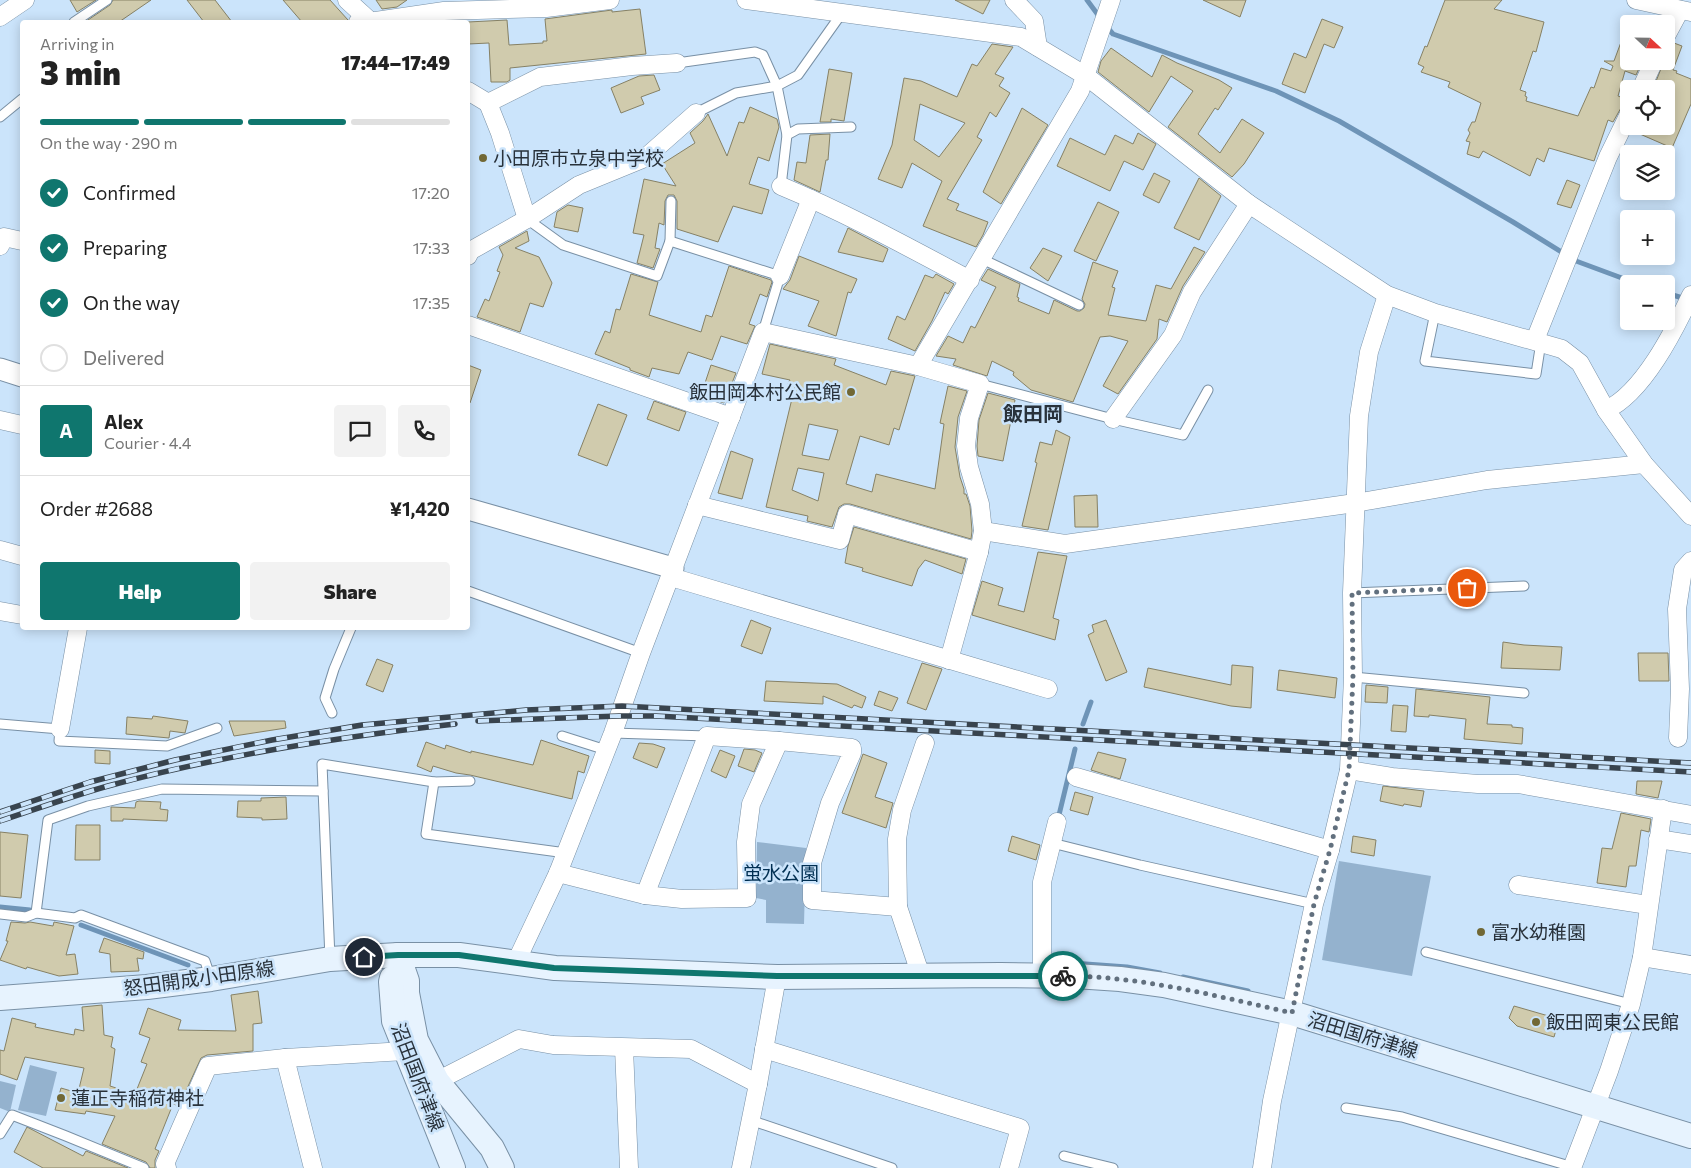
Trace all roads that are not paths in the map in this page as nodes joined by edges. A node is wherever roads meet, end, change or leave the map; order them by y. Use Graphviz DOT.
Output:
graph roads {
  1 [pos="25,0"];
  2 [pos="107,0"];
  3 [pos="347,0"];
  4 [pos="610,0"];
  5 [pos="746,0"];
  6 [pos="1014,0"];
  7 [pos="1636,0"];
  8 [pos="1111,1"];
  9 [pos="1685,11"];
  10 [pos="842,13"];
  11 [pos="0,17"];
  12 [pos="77,20"];
  13 [pos="364,20"];
  14 [pos="380,20"];
  15 [pos="1675,24"];
  16 [pos="1038,47"];
  17 [pos="677,63"];
  18 [pos="1086,76"];
  19 [pos="777,86"];
  20 [pos="470,92"];
  21 [pos="20,101"];
  22 [pos="488,103"];
  23 [pos="696,113"];
  24 [pos="0,117"];
  25 [pos="851,127"];
  26 [pos="1620,132"];
  27 [pos="787,135"];
  28 [pos="781,186"];
  29 [pos="812,199"];
  30 [pos="671,201"];
  31 [pos="1249,204"];
  32 [pos="527,219"];
  33 [pos="20,241"];
  34 [pos="670,241"];
  35 [pos="0,246"];
  36 [pos="470,251"];
  37 [pos="982,259"];
  38 [pos="780,276"];
  39 [pos="970,280"];
  40 [pos="1387,295"];
  41 [pos="1080,305"];
  42 [pos="1435,313"];
  43 [pos="1686,313"];
  44 [pos="470,326"];
  45 [pos="763,332"];
  46 [pos="1538,341"];
  47 [pos="918,366"];
  48 [pos="0,369"];
  49 [pos="20,375"];
  50 [pos="980,384"];
  51 [pos="1208,390"];
  52 [pos="1606,410"];
  53 [pos="731,417"];
  54 [pos="1113,419"];
  55 [pos="0,420"];
  56 [pos="20,425"];
  57 [pos="1644,464"];
  58 [pos="1355,503"];
  59 [pos="697,504"];
  60 [pos="470,510"];
  61 [pos="1691,516"];
  62 [pos="983,530"];
  63 [pos="0,550"];
  64 [pos="979,552"];
  65 [pos="20,555"];
  66 [pos="1691,561"];
  67 [pos="672,572"];
  68 [pos="1524,586"];
  69 [pos="470,592"];
  70 [pos="1352,593"];
  71 [pos="0,611"];
  72 [pos="20,614"];
  73 [pos="78,630"];
  74 [pos="350,630"];
  75 [pos="641,653"];
  76 [pos="949,660"];
  77 [pos="1353,676"];
  78 [pos="1048,689"];
  79 [pos="1524,693"];
  80 [pos="332,713"];
  81 [pos="0,724"];
  82 [pos="217,728"];
  83 [pos="60,729"];
  84 [pos="613,733"];
  85 [pos="562,736"];
  86 [pos="707,736"];
  87 [pos="1678,738"];
  88 [pos="779,741"];
  89 [pos="925,743"];
  90 [pos="606,750"];
  91 [pos="1349,770"];
  92 [pos="1076,777"];
  93 [pos="470,780"];
  94 [pos="434,782"];
  95 [pos="323,791"];
  96 [pos="1663,809"];
  97 [pos="1691,814"];
  98 [pos="1056,822"];
  99 [pos="1658,839"];
  100 [pos="1052,843"];
  101 [pos="1691,844"];
  102 [pos="1330,850"];
  103 [pos="566,853"];
  104 [pos="558,873"];
  105 [pos="1518,885"];
  106 [pos="645,895"];
  107 [pos="1314,904"];
  108 [pos="1648,905"];
  109 [pos="898,907"];
  110 [pos="36,913"];
  111 [pos="0,914"];
  112 [pos="1426,952"];
  113 [pos="398,955"];
  114 [pos="1642,957"];
  115 [pos="330,959"];
  116 [pos="516,962"];
  117 [pos="1691,964"];
  118 [pos="777,976"];
  119 [pos="921,976"];
  120 [pos="1042,976"];
  121 [pos="211,979"];
  122 [pos="0,998"];
  123 [pos="1631,1004"];
  124 [pos="1292,1013"];
  125 [pos="624,1048"];
  126 [pos="764,1049"];
  127 [pos="405,1050"];
  128 [pos="285,1058"];
  129 [pos="437,1081"];
  130 [pos="758,1084"];
  131 [pos="1595,1106"];
  132 [pos="1346,1108"];
  133 [pos="750,1120"];
  134 [pos="0,1134"];
  135 [pos="1691,1136"];
  136 [pos="1064,1156"];
  137 [pos="144,1168"];
  138 [pos="167,1168"];
  139 [pos="313,1168"];
  140 [pos="453,1168"];
  141 [pos="502,1168"];
  142 [pos="629,1168"];
  143 [pos="741,1168"];
  144 [pos="892,1168"];
  145 [pos="1009,1168"];
  146 [pos="1113,1168"];
  147 [pos="1262,1168"];
  148 [pos="1572,1168"];
  1 -- 11 [label="street"];
  2 -- 12 [label="lane"];
  3 -- 13 [label="street"];
  4 -- 14 [label="street"];
  5 -- 10 [label="street"];
  6 -- 16 [label="street"];
  7 -- 9 [label="street"];
  8 -- 18 [label="street"];
  9 -- 15 [label="street"];
  10 -- 16 [label="street"];
  10 -- 19 [label="lane"];
  16 -- 18 [label="street"];
  17 -- 19 [label="lane"];
  17 -- 22 [label="street"];
  18 -- 31 [label="street"];
  18 -- 37 [label="street"];
  19 -- 23 [label="lane"];
  19 -- 27 [label="lane"];
  20 -- 22 [label="street"];
  21 -- 24 [label="lane"];
  22 -- 32 [label="street"];
  23 -- 32 [label="street"];
  25 -- 27 [label="lane"];
  26 -- 46 [label="street"];
  27 -- 28 [label="lane"];
  28 -- 29 [label="street"];
  29 -- 38 [label="street"];
  29 -- 39 [label="street"];
  30 -- 34 [label="lane"];
  31 -- 40 [label="street"];
  31 -- 54 [label="street"];
  32 -- 34 [label="lane"];
  32 -- 36 [label="street"];
  33 -- 35 [label="street"];
  34 -- 38 [label="lane"];
  37 -- 39 [label="street"];
  37 -- 41 [label="lane"];
  38 -- 45 [label="lane"];
  39 -- 47 [label="street"];
  40 -- 42 [label="street"];
  40 -- 58 [label="street"];
  42 -- 46 [label="street"];
  42 -- 46 [label="lane"];
  43 -- 52 [label="street"];
  44 -- 53 [label="street"];
  45 -- 47 [label="street"];
  45 -- 53 [label="street"];
  46 -- 52 [label="street"];
  47 -- 50 [label="street"];
  48 -- 49 [label="street"];
  50 -- 54 [label="lane"];
  50 -- 62 [label="street"];
  51 -- 54 [label="lane"];
  52 -- 57 [label="street"];
  53 -- 59 [label="street"];
  55 -- 56 [label="street"];
  57 -- 58 [label="street"];
  57 -- 61 [label="street"];
  58 -- 62 [label="street"];
  58 -- 70 [label="street"];
  59 -- 64 [label="street"];
  59 -- 67 [label="street"];
  60 -- 67 [label="street"];
  62 -- 64 [label="street"];
  63 -- 65 [label="street"];
  64 -- 76 [label="street"];
  66 -- 87 [label="street"];
  67 -- 75 [label="street"];
  67 -- 76 [label="street"];
  68 -- 70 [label="lane"];
  69 -- 75 [label="lane"];
  70 -- 77 [label="street"];
  71 -- 72 [label="street"];
  73 -- 83 [label="street"];
  74 -- 80 [label="lane"];
  75 -- 84 [label="street"];
  76 -- 78 [label="street"];
  77 -- 79 [label="lane"];
  77 -- 91 [label="street"];
  81 -- 83 [label="lane"];
  82 -- 83 [label="lane"];
  84 -- 86 [label="lane"];
  84 -- 90 [label="street"];
  85 -- 90 [label="lane"];
  86 -- 88 [label="street"];
  86 -- 106 [label="street"];
  88 -- 106 [label="street"];
  88 -- 109 [label="street"];
  89 -- 109 [label="street"];
  90 -- 103 [label="street"];
  91 -- 96 [label="street"];
  91 -- 102 [label="street"];
  92 -- 102 [label="street"];
  93 -- 94 [label="lane"];
  94 -- 95 [label="lane"];
  94 -- 103 [label="lane"];
  95 -- 110 [label="lane"];
  95 -- 115 [label="lane"];
  96 -- 97 [label="street"];
  96 -- 99 [label="street"];
  98 -- 100 [label="street"];
  99 -- 101 [label="street"];
  99 -- 108 [label="street"];
  100 -- 107 [label="lane"];
  100 -- 120 [label="street"];
  102 -- 107 [label="street"];
  103 -- 104 [label="street"];
  104 -- 106 [label="street"];
  104 -- 116 [label="street"];
  105 -- 108 [label="street"];
  107 -- 124 [label="street"];
  108 -- 114 [label="street"];
  109 -- 119 [label="street"];
  110 -- 111 [label="lane"];
  110 -- 121 [label="lane"];
  112 -- 123 [label="lane"];
  113 -- 115 [label="main road, 怒田開成小田原線"];
  113 -- 116 [label="main road, 沼田国府津線"];
  113 -- 127 [label="main road, 沼田国府津線"];
  113 -- 129 [label="main road, 沼田国府津線"];
  114 -- 117 [label="street"];
  114 -- 123 [label="street"];
  115 -- 121 [label="main road, 怒田開成小田原線"];
  116 -- 118 [label="main road, 沼田国府津線"];
  118 -- 119 [label="main road, 沼田国府津線"];
  118 -- 126 [label="street"];
  119 -- 120 [label="main road, 沼田国府津線"];
  120 -- 124 [label="main road, 沼田国府津線"];
  121 -- 122 [label="main road, 怒田開成小田原線"];
  123 -- 131 [label="street"];
  124 -- 131 [label="main road, 沼田国府津線"];
  124 -- 147 [label="street"];
  125 -- 129 [label="street"];
  125 -- 130 [label="street"];
  125 -- 142 [label="street"];
  126 -- 130 [label="street"];
  126 -- 145 [label="street"];
  127 -- 128 [label="street"];
  127 -- 140 [label="main road, 沼田国府津線"];
  128 -- 138 [label="street"];
  128 -- 139 [label="street"];
  129 -- 141 [label="main road, 沼田国府津線"];
  130 -- 133 [label="street"];
  131 -- 135 [label="main road, 沼田国府津線"];
  131 -- 148 [label="street"];
  132 -- 148 [label="lane"];
  133 -- 143 [label="street"];
  133 -- 144 [label="lane"];
  134 -- 137 [label="lane"];
  136 -- 146 [label="lane"];
}
